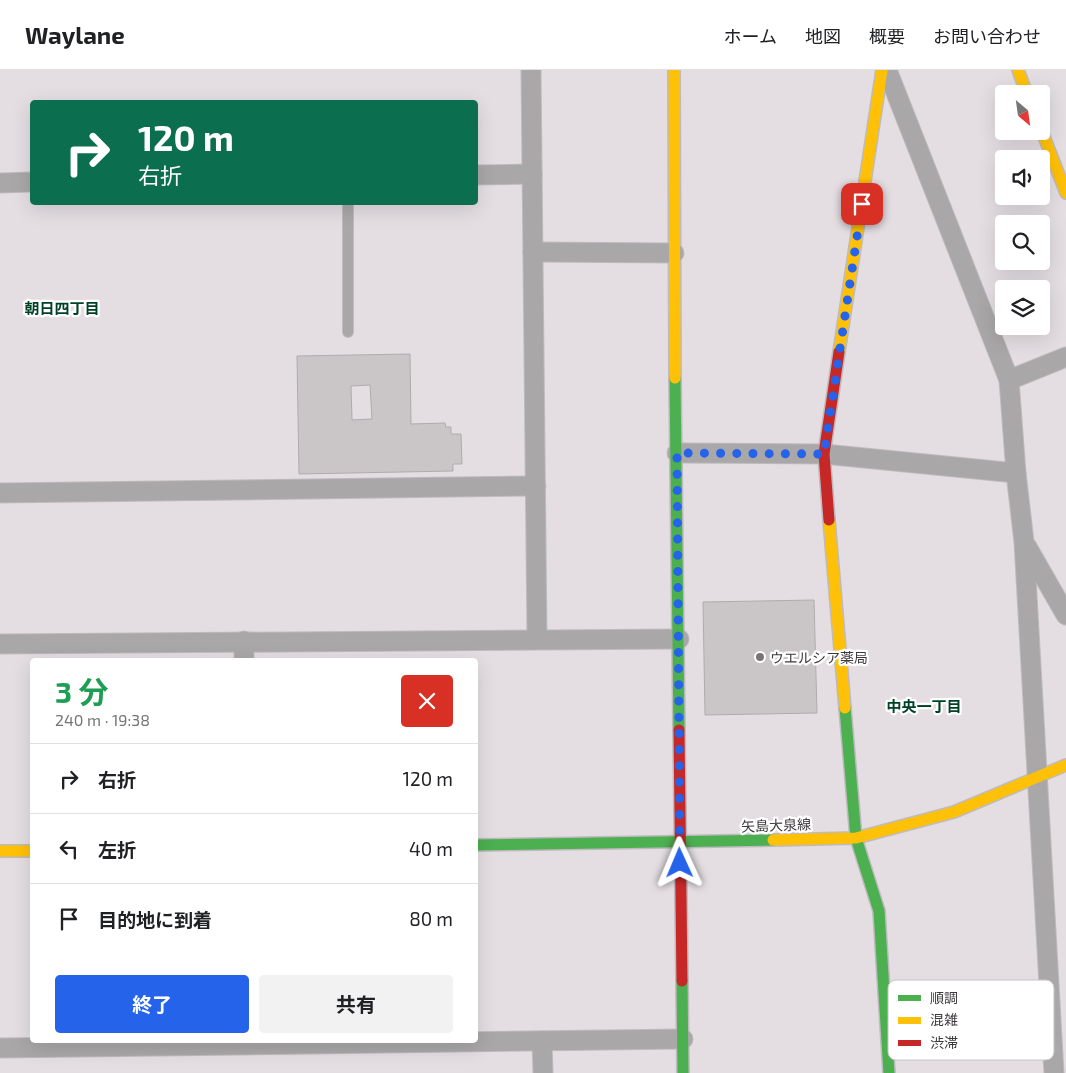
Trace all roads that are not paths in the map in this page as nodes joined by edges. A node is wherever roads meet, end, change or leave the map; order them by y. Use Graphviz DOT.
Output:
graph roads {
  1 [pos="531,70"];
  2 [pos="674,70"];
  3 [pos="882,70"];
  4 [pos="887,70"];
  5 [pos="1018,70"];
  6 [pos="1024,85"];
  7 [pos="1045,140"];
  8 [pos="532,174"];
  9 [pos="478,175"];
  10 [pos="30,182"];
  11 [pos="0,183"];
  12 [pos="1066,193"];
  13 [pos="348,205"];
  14 [pos="533,252"];
  15 [pos="674,253"];
  16 [pos="348,332"];
  17 [pos="1066,357"];
  18 [pos="1009,380"];
  19 [pos="677,453"];
  20 [pos="824,454"];
  21 [pos="1016,473"];
  22 [pos="536,486"];
  23 [pos="0,493"];
  24 [pos="1024,542"];
  25 [pos="1066,615"];
  26 [pos="678,638"];
  27 [pos="537,639"];
  28 [pos="0,644"];
  29 [pos="244,651"];
  30 [pos="1066,765"];
  31 [pos="1038,777"];
  32 [pos="856,838"];
  33 [pos="680,843"];
  34 [pos="478,845"];
  35 [pos="0,851"];
  36 [pos="30,851"];
  37 [pos="1049,980"];
  38 [pos="683,1039"];
  39 [pos="478,1041"];
  40 [pos="542,1041"];
  41 [pos="245,1043"];
  42 [pos="0,1048"];
  43 [pos="888,1057"];
  44 [pos="888,1060"];
  45 [pos="1053,1060"];
  46 [pos="543,1073"];
  47 [pos="683,1073"];
  48 [pos="889,1073"];
  49 [pos="1054,1073"];
  1 -- 8 [label="street"];
  2 -- 15 [label="street"];
  3 -- 20 [label="street"];
  4 -- 18 [label="street"];
  5 -- 6 [label="street"];
  7 -- 12 [label="street"];
  8 -- 9 [label="street"];
  8 -- 14 [label="street"];
  10 -- 11 [label="street"];
  13 -- 16 [label="lane"];
  14 -- 15 [label="street"];
  14 -- 22 [label="street"];
  15 -- 19 [label="street"];
  17 -- 18 [label="street"];
  18 -- 21 [label="street"];
  19 -- 20 [label="street"];
  19 -- 26 [label="street"];
  20 -- 21 [label="street"];
  20 -- 32 [label="street"];
  21 -- 24 [label="street"];
  22 -- 23 [label="street"];
  22 -- 27 [label="street"];
  24 -- 25 [label="street"];
  24 -- 31 [label="street"];
  26 -- 27 [label="street"];
  26 -- 33 [label="street"];
  27 -- 29 [label="street"];
  28 -- 29 [label="street"];
  30 -- 31 [label="street, 矢島大泉線"];
  31 -- 32 [label="street, 矢島大泉線"];
  31 -- 37 [label="street"];
  32 -- 33 [label="street, 矢島大泉線"];
  32 -- 43 [label="street"];
  33 -- 34 [label="street, 矢島大泉線"];
  33 -- 38 [label="street"];
  35 -- 36 [label="street"];
  38 -- 40 [label="street"];
  38 -- 47 [label="street"];
  39 -- 40 [label="street"];
  40 -- 46 [label="street"];
  41 -- 42 [label="street"];
  44 -- 48 [label="street"];
  45 -- 49 [label="street"];
}
